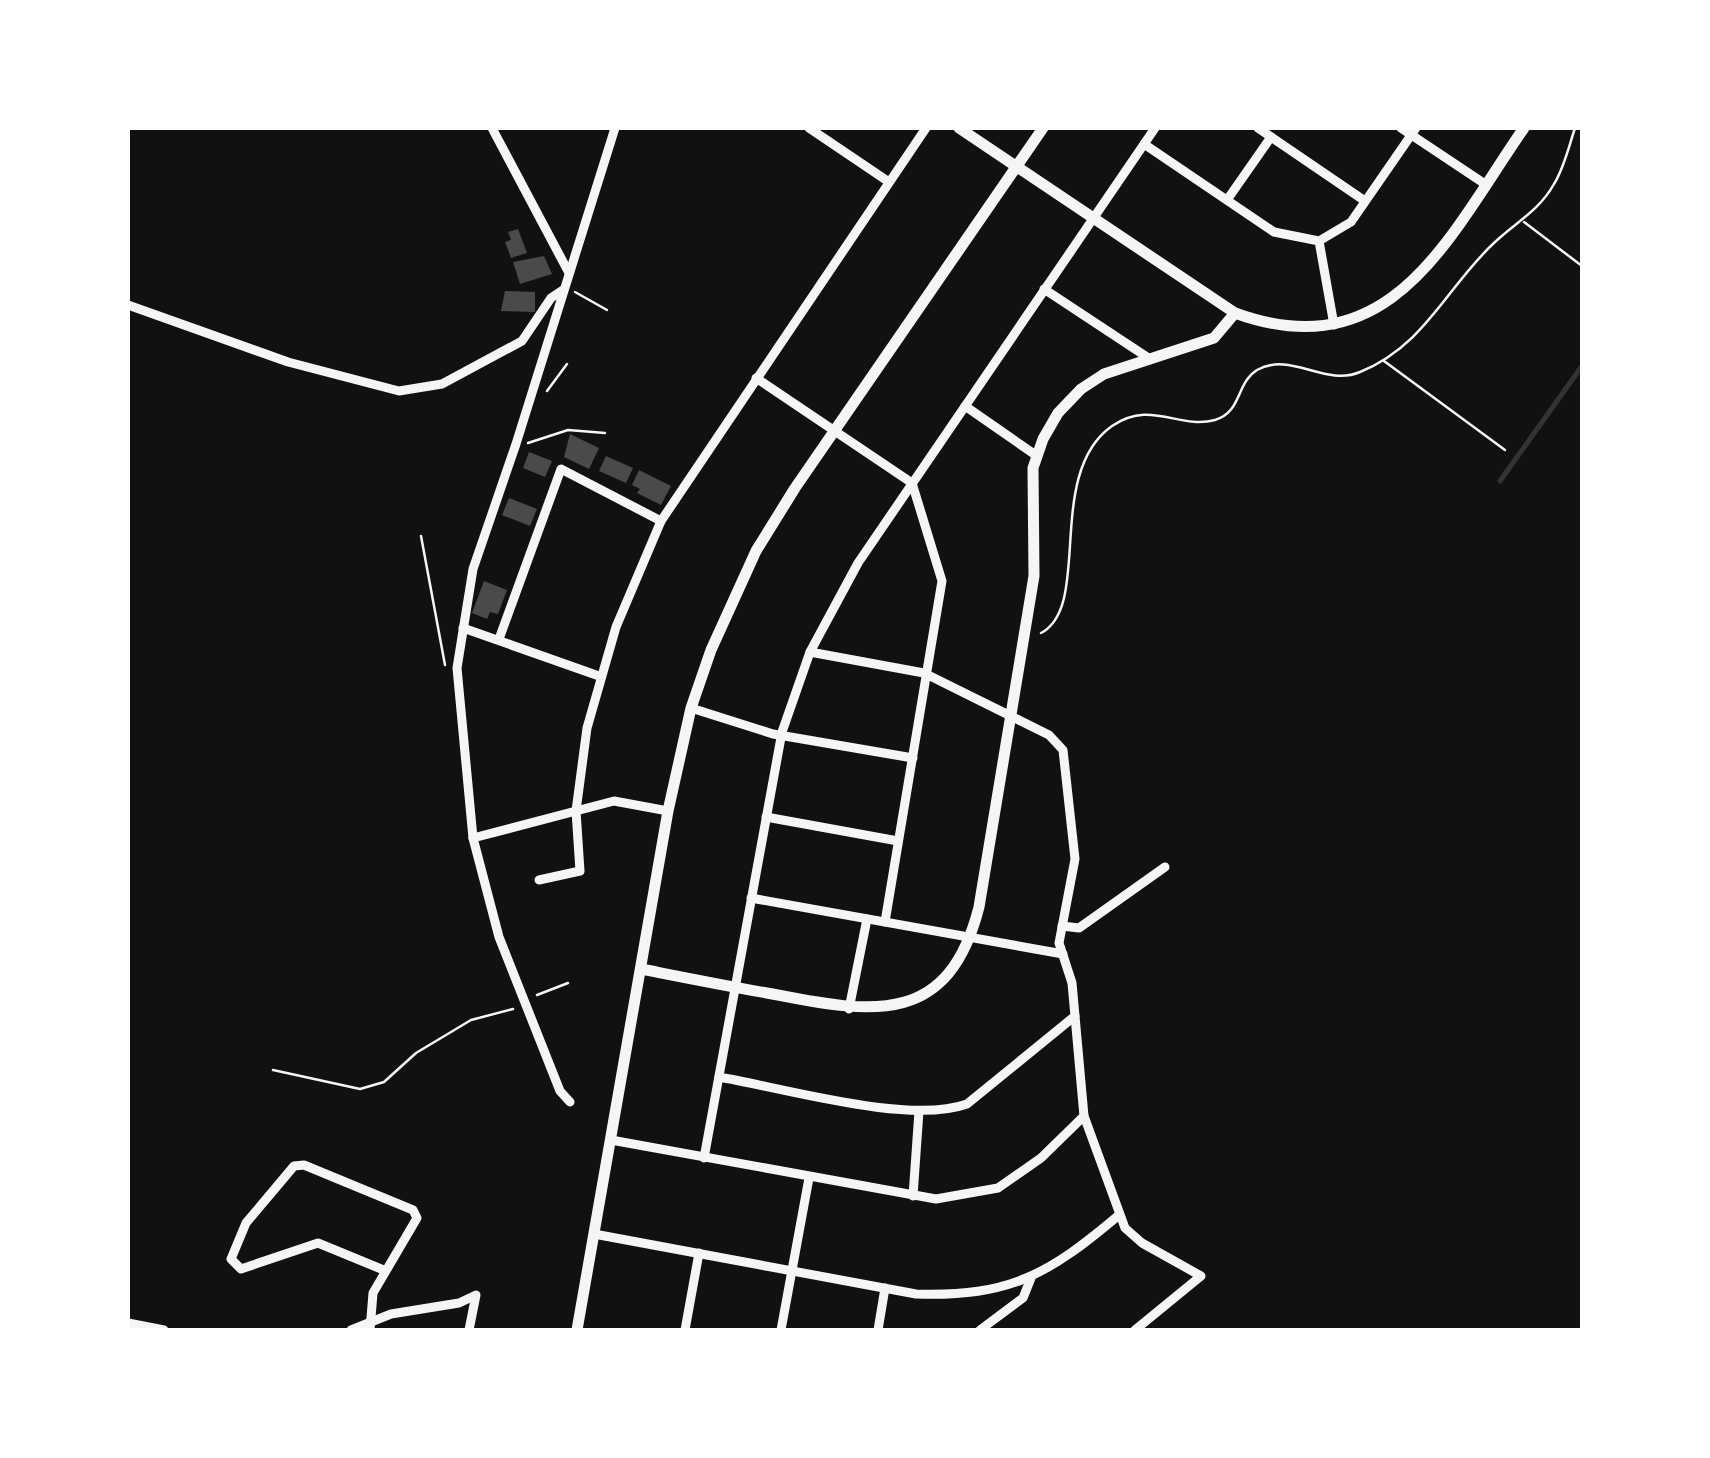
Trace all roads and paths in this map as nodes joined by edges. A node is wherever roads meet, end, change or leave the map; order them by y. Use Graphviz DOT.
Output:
graph roads {
  1 [pos="492,128"];
  2 [pos="615,128"];
  3 [pos="809,128"];
  4 [pos="926,128"];
  5 [pos="960,128"];
  6 [pos="1043,128"];
  7 [pos="1155,128"];
  8 [pos="1258,128"];
  9 [pos="1401,128"];
  10 [pos="1524,128"];
  11 [pos="1575,128"];
  12 [pos="1414,131"];
  13 [pos="1271,137"];
  14 [pos="1144,144"];
  15 [pos="1016,166"];
  16 [pos="889,182"];
  17 [pos="1485,184"];
  18 [pos="1227,200"];
  19 [pos="1365,202"];
  20 [pos="1093,218"];
  21 [pos="1522,220"];
  22 [pos="1318,241"];
  23 [pos="1582,266"];
  24 [pos="570,273"];
  25 [pos="564,288"];
  26 [pos="1044,290"];
  27 [pos="128,305"];
  28 [pos="607,310"];
  29 [pos="1235,312"];
  30 [pos="1334,325"];
  31 [pos="1150,359"];
  32 [pos="1383,360"];
  33 [pos="756,378"];
  34 [pos="965,406"];
  35 [pos="835,430"];
  36 [pos="605,433"];
  37 [pos="516,444"];
  38 [pos="1506,450"];
  39 [pos="1037,456"];
  40 [pos="912,483"];
  41 [pos="661,521"];
  42 [pos="420,536"];
  43 [pos="463,628"];
  44 [pos="499,639"];
  45 [pos="1022,642"];
  46 [pos="810,652"];
  47 [pos="445,665"];
  48 [pos="926,674"];
  49 [pos="600,676"];
  50 [pos="691,708"];
  51 [pos="1010,716"];
  52 [pos="781,736"];
  53 [pos="912,758"];
  54 [pos="576,811"];
  55 [pos="668,811"];
  56 [pos="766,817"];
  57 [pos="473,838"];
  58 [pos="898,841"];
  59 [pos="1165,867"];
  60 [pos="539,880"];
  61 [pos="752,898"];
  62 [pos="867,919"];
  63 [pos="884,922"];
  64 [pos="1062,926"];
  65 [pos="970,938"];
  66 [pos="1063,954"];
  67 [pos="641,969"];
  68 [pos="568,983"];
  69 [pos="735,987"];
  70 [pos="526,1001"];
  71 [pos="849,1009"];
  72 [pos="1075,1016"];
  73 [pos="273,1070"];
  74 [pos="719,1076"];
  75 [pos="570,1102"];
  76 [pos="920,1111"];
  77 [pos="1084,1116"];
  78 [pos="611,1140"];
  79 [pos="704,1158"];
  80 [pos="808,1178"];
  81 [pos="912,1196"];
  82 [pos="1119,1216"];
  83 [pos="594,1234"];
  84 [pos="699,1254"];
  85 [pos="386,1271"];
  86 [pos="792,1271"];
  87 [pos="1031,1278"];
  88 [pos="886,1288"];
  89 [pos="128,1323"];
  90 [pos="371,1327"];
  91 [pos="164,1330"];
  92 [pos="352,1330"];
  93 [pos="469,1330"];
  94 [pos="576,1330"];
  95 [pos="685,1330"];
  96 [pos="781,1330"];
  97 [pos="878,1330"];
  98 [pos="980,1330"];
  99 [pos="1135,1330"];
  1 -- 24 [label="street"];
  2 -- 24 [label="street"];
  3 -- 16 [label="street"];
  4 -- 16 [label="street"];
  5 -- 15 [label="street"];
  6 -- 15 [label="street"];
  7 -- 14 [label="street"];
  8 -- 13 [label="street"];
  9 -- 12 [label="street"];
  10 -- 17 [label="street"];
  11 -- 21 [label="path"];
  12 -- 17 [label="street"];
  12 -- 19 [label="street"];
  13 -- 18 [label="street"];
  13 -- 19 [label="street"];
  14 -- 18 [label="street"];
  14 -- 20 [label="street"];
  15 -- 20 [label="street"];
  15 -- 35 [label="street"];
  16 -- 33 [label="street"];
  17 -- 30 [label="street"];
  18 -- 22 [label="street"];
  19 -- 22 [label="street"];
  20 -- 26 [label="street"];
  20 -- 29 [label="street"];
  21 -- 23 [label="path"];
  21 -- 32 [label="path"];
  22 -- 30 [label="street"];
  24 -- 25 [label="street"];
  25 -- 27 [label="street"];
  25 -- 28 [label="path"];
  25 -- 37 [label="street"];
  26 -- 31 [label="street"];
  26 -- 34 [label="street"];
  29 -- 30 [label="street"];
  29 -- 31 [label="street"];
  31 -- 39 [label="street"];
  32 -- 38 [label="path"];
  32 -- 45 [label="path"];
  33 -- 35 [label="street"];
  33 -- 41 [label="street"];
  34 -- 39 [label="street"];
  34 -- 40 [label="street"];
  35 -- 40 [label="street"];
  35 -- 50 [label="street"];
  36 -- 37 [label="path"];
  37 -- 43 [label="street"];
  39 -- 45 [label="street"];
  40 -- 46 [label="street"];
  40 -- 48 [label="street"];
  41 -- 44 [label="street"];
  41 -- 49 [label="street"];
  42 -- 47 [label="path"];
  43 -- 44 [label="street"];
  43 -- 57 [label="street"];
  44 -- 49 [label="street"];
  45 -- 51 [label="street"];
  46 -- 48 [label="street"];
  46 -- 52 [label="street"];
  48 -- 51 [label="street"];
  48 -- 53 [label="street"];
  49 -- 54 [label="street"];
  50 -- 52 [label="street"];
  50 -- 55 [label="street"];
  51 -- 64 [label="street"];
  51 -- 65 [label="street"];
  52 -- 53 [label="street"];
  52 -- 56 [label="street"];
  53 -- 58 [label="street"];
  54 -- 55 [label="street"];
  54 -- 57 [label="street"];
  54 -- 60 [label="street"];
  55 -- 67 [label="street"];
  56 -- 58 [label="street"];
  56 -- 61 [label="street"];
  57 -- 70 [label="street"];
  58 -- 63 [label="street"];
  59 -- 64 [label="street"];
  61 -- 62 [label="street"];
  61 -- 69 [label="street"];
  62 -- 63 [label="street"];
  62 -- 71 [label="street"];
  63 -- 65 [label="street"];
  64 -- 66 [label="street"];
  65 -- 66 [label="street"];
  65 -- 71 [label="street"];
  66 -- 72 [label="street"];
  67 -- 69 [label="street"];
  67 -- 78 [label="street"];
  68 -- 70 [label="path"];
  69 -- 71 [label="street"];
  69 -- 74 [label="street"];
  70 -- 73 [label="path"];
  70 -- 75 [label="street"];
  72 -- 76 [label="street"];
  72 -- 77 [label="street"];
  74 -- 76 [label="street"];
  74 -- 79 [label="street"];
  76 -- 81 [label="street"];
  77 -- 81 [label="street"];
  77 -- 82 [label="street"];
  78 -- 79 [label="street"];
  78 -- 83 [label="street"];
  79 -- 80 [label="street"];
  80 -- 81 [label="street"];
  80 -- 86 [label="street"];
  82 -- 87 [label="street"];
  82 -- 99 [label="street"];
  83 -- 84 [label="street"];
  83 -- 94 [label="street"];
  84 -- 86 [label="street"];
  84 -- 95 [label="street"];
  85 -- 85 [label="street"];
  85 -- 90 [label="street"];
  86 -- 88 [label="street"];
  86 -- 96 [label="street"];
  87 -- 88 [label="street"];
  87 -- 98 [label="street"];
  88 -- 97 [label="street"];
  89 -- 91 [label="street"];
  90 -- 92 [label="street"];
  90 -- 93 [label="street"];
}
